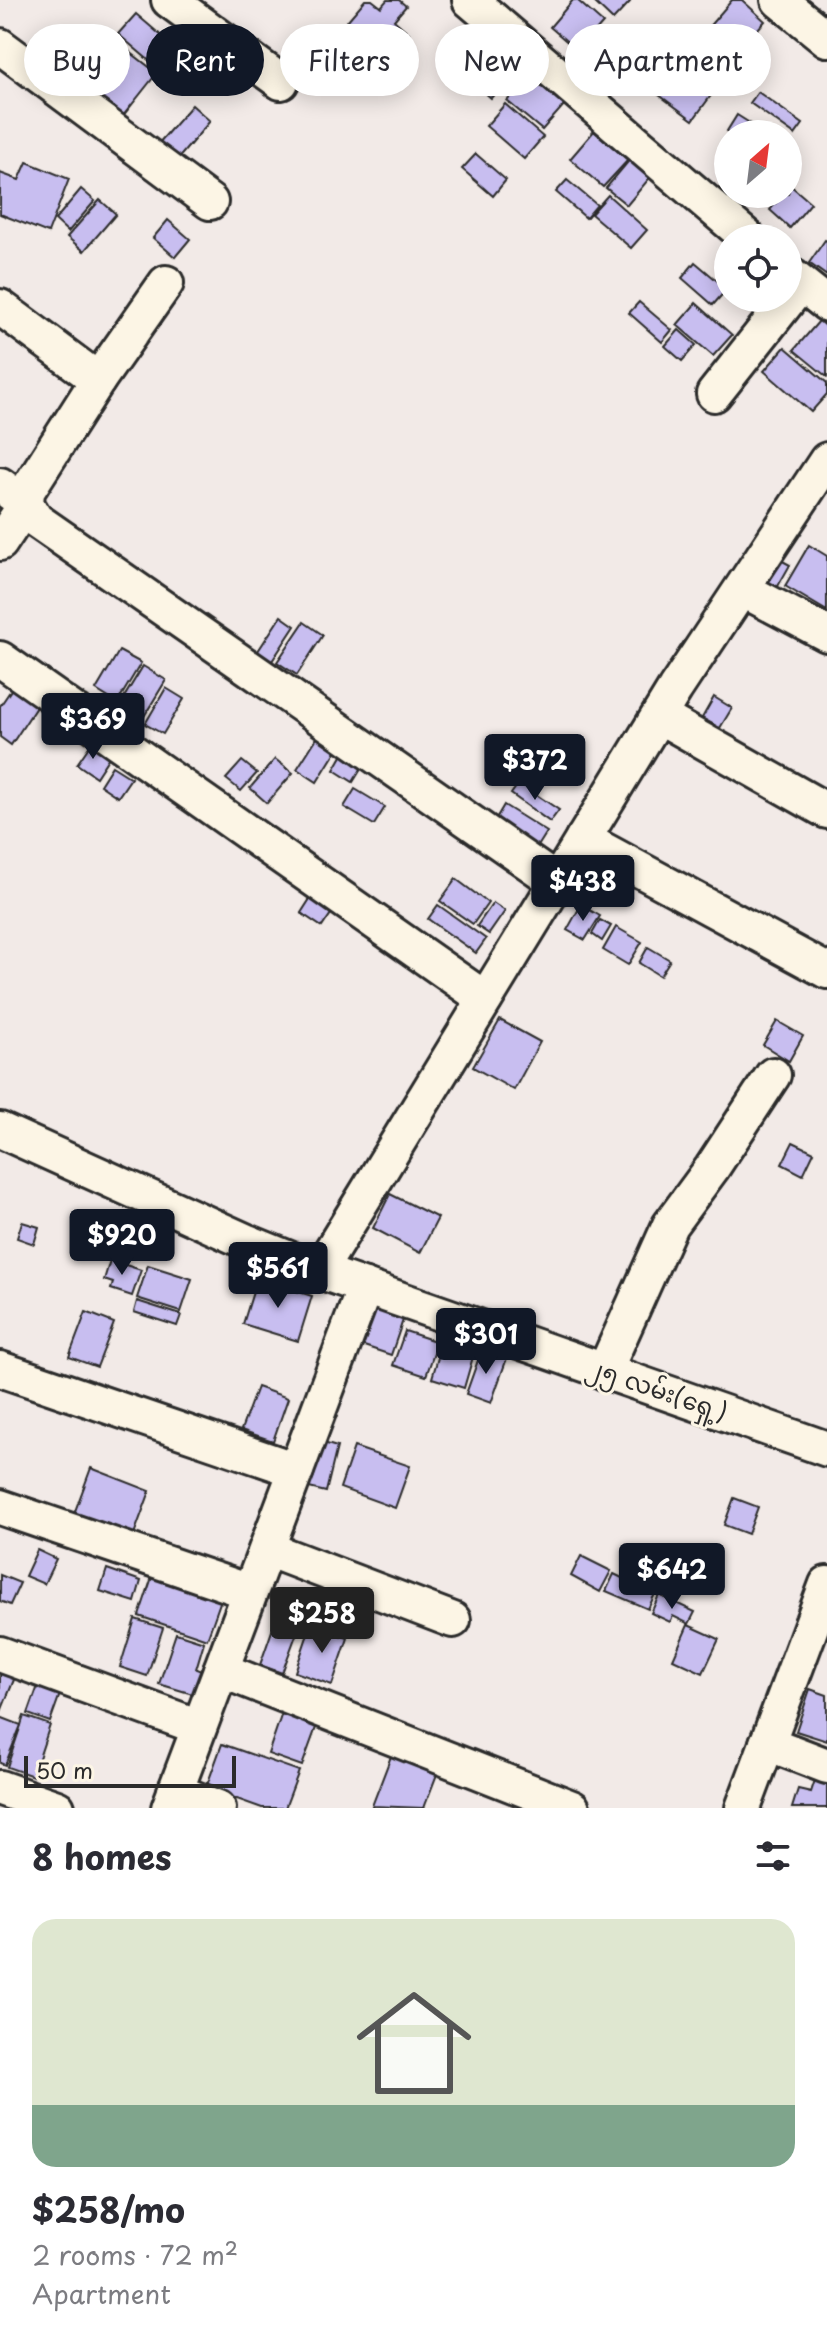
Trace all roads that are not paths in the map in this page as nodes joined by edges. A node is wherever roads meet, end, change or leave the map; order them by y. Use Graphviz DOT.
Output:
graph roads {
  1 [pos="169,0"];
  2 [pos="470,0"];
  3 [pos="779,0"];
  4 [pos="827,39"];
  5 [pos="0,46"];
  6 [pos="280,81"];
  7 [pos="210,202"];
  8 [pos="732,224"];
  9 [pos="166,283"];
  10 [pos="805,287"];
  11 [pos="0,307"];
  12 [pos="98,380"];
  13 [pos="714,394"];
  14 [pos="823,475"];
  15 [pos="13,494"];
  16 [pos="0,543"];
  17 [pos="742,589"];
  18 [pos="827,634"];
  19 [pos="0,659"];
  20 [pos="659,716"];
  21 [pos="827,811"];
  22 [pos="583,839"];
  23 [pos="557,882"];
  24 [pos="827,971"];
  25 [pos="485,999"];
  26 [pos="773,1075"];
  27 [pos="0,1130"];
  28 [pos="319,1271"];
  29 [pos="365,1287"];
  30 [pos="0,1369"];
  31 [pos="604,1372"];
  32 [pos="827,1449"];
  33 [pos="296,1470"];
  34 [pos="0,1507"];
  35 [pos="267,1549"];
  36 [pos="250,1592"];
  37 [pos="824,1604"];
  38 [pos="453,1620"];
  39 [pos="0,1654"];
  40 [pos="221,1670"];
  41 [pos="199,1727"];
  42 [pos="767,1743"];
  43 [pos="827,1766"];
  44 [pos="0,1788"];
  45 [pos="172,1799"];
  46 [pos="57,1808"];
  47 [pos="218,1808"];
  48 [pos="572,1808"];
  49 [pos="743,1808"];
  1 -- 6 [label="street"];
  2 -- 8 [label="street"];
  3 -- 4 [label="street"];
  5 -- 7 [label="street"];
  9 -- 12 [label="street"];
  10 -- 13 [label="street"];
  11 -- 12 [label="street"];
  12 -- 15 [label="street"];
  14 -- 17 [label="street"];
  15 -- 16 [label="street"];
  15 -- 23 [label="street"];
  17 -- 18 [label="street"];
  17 -- 20 [label="street"];
  19 -- 25 [label="street"];
  20 -- 21 [label="street"];
  20 -- 22 [label="street"];
  22 -- 23 [label="street"];
  22 -- 24 [label="street"];
  23 -- 25 [label="street"];
  25 -- 28 [label="street"];
  26 -- 31 [label="street"];
  27 -- 28 [label="street, ၂၅ လမ်း(ရှေ့)"];
  28 -- 29 [label="street, ၂၅ လမ်း(ရှေ့)"];
  29 -- 31 [label="street, ၂၅ လမ်း(ရှေ့)"];
  29 -- 33 [label="street"];
  30 -- 33 [label="street"];
  31 -- 32 [label="street, ၂၅ လမ်း(ရှေ့)"];
  33 -- 35 [label="street"];
  34 -- 36 [label="street"];
  35 -- 36 [label="street"];
  35 -- 38 [label="street"];
  36 -- 40 [label="street"];
  37 -- 42 [label="street"];
  39 -- 41 [label="street"];
  40 -- 41 [label="street"];
  40 -- 48 [label="street"];
  41 -- 45 [label="street"];
  42 -- 43 [label="street"];
  42 -- 49 [label="street"];
  44 -- 46 [label="street"];
  45 -- 47 [label="street"];
}
